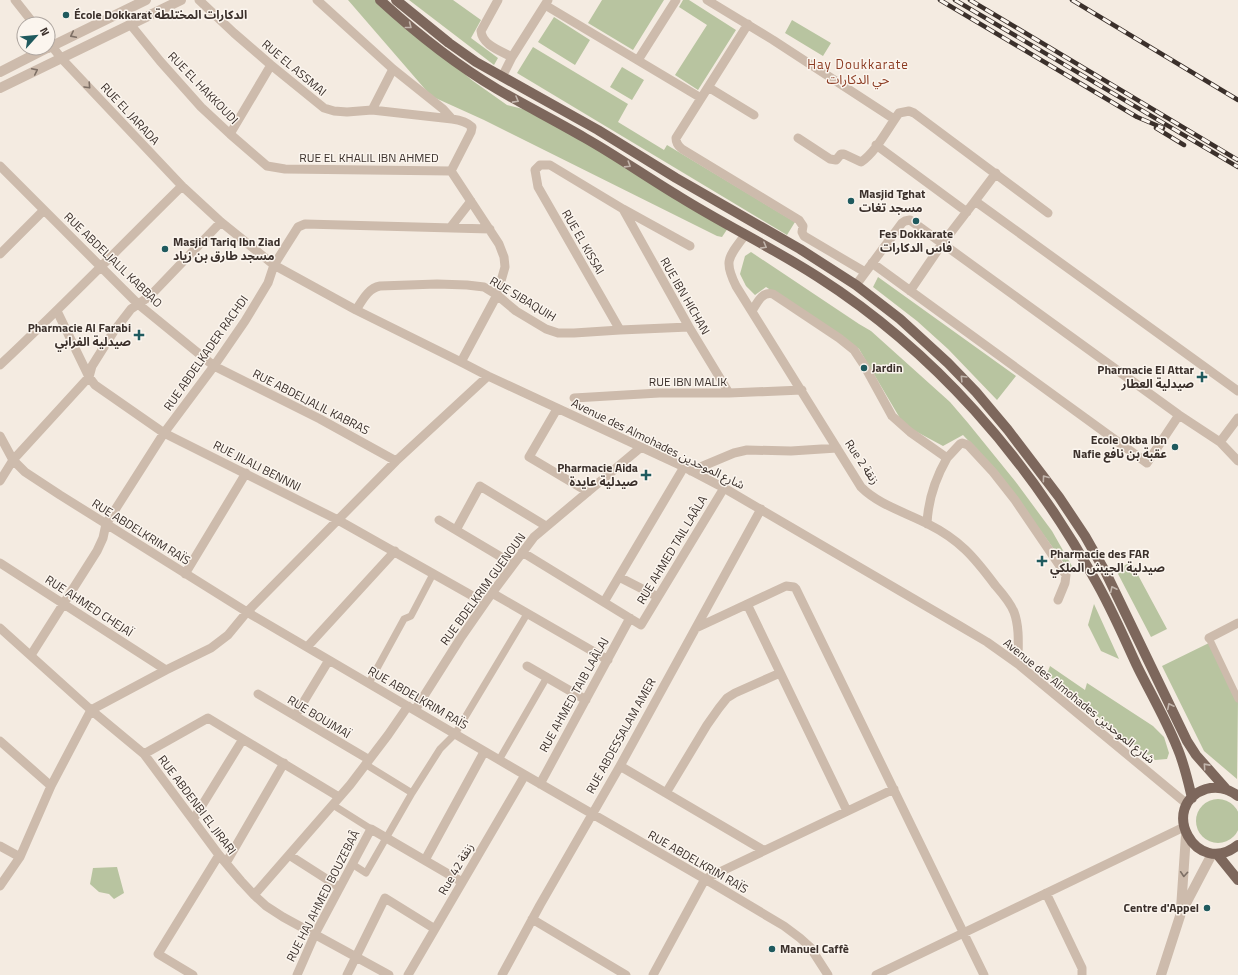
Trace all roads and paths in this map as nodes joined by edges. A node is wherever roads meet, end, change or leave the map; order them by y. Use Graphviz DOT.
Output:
graph roads {
  1 [pos="15,0"];
  2 [pos="146,0"];
  3 [pos="181,0"];
  4 [pos="199,0"];
  5 [pos="317,0"];
  6 [pos="380,0"];
  7 [pos="396,0"];
  8 [pos="498,0"];
  9 [pos="676,0"];
  10 [pos="707,0"];
  11 [pos="547,2"];
  12 [pos="28,16"];
  13 [pos="130,24"];
  14 [pos="748,24"];
  15 [pos="56,43"];
  16 [pos="56,53"];
  17 [pos="30,56"];
  18 [pos="512,57"];
  19 [pos="61,58"];
  20 [pos="638,60"];
  21 [pos="271,65"];
  22 [pos="393,69"];
  23 [pos="0,72"];
  24 [pos="502,78"];
  25 [pos="708,87"];
  26 [pos="0,88"];
  27 [pos="701,98"];
  28 [pos="372,110"];
  29 [pos="754,115"];
  30 [pos="452,119"];
  31 [pos="894,120"];
  32 [pos="230,134"];
  33 [pos="798,138"];
  34 [pos="876,145"];
  35 [pos="264,164"];
  36 [pos="0,166"];
  37 [pos="451,171"];
  38 [pos="996,173"];
  39 [pos="182,186"];
  40 [pos="471,201"];
  41 [pos="974,201"];
  42 [pos="622,209"];
  43 [pos="44,210"];
  44 [pos="966,212"];
  45 [pos="1048,213"];
  46 [pos="221,222"];
  47 [pos="450,228"];
  48 [pos="490,230"];
  49 [pos="745,235"];
  50 [pos="942,244"];
  51 [pos="690,246"];
  52 [pos="0,254"];
  53 [pos="872,263"];
  54 [pos="274,265"];
  55 [pos="101,266"];
  56 [pos="865,272"];
  57 [pos="856,285"];
  58 [pos="910,291"];
  59 [pos="497,295"];
  60 [pos="138,304"];
  61 [pos="356,310"];
  62 [pos="57,311"];
  63 [pos="752,311"];
  64 [pos="689,328"];
  65 [pos="620,330"];
  66 [pos="461,362"];
  67 [pos="0,365"];
  68 [pos="214,366"];
  69 [pos="488,376"];
  70 [pos="89,377"];
  71 [pos="802,390"];
  72 [pos="1238,391"];
  73 [pos="729,393"];
  74 [pos="574,398"];
  75 [pos="557,409"];
  76 [pos="1180,415"];
  77 [pos="1238,418"];
  78 [pos="164,433"];
  79 [pos="0,436"];
  80 [pos="1220,442"];
  81 [pos="640,448"];
  82 [pos="837,448"];
  83 [pos="947,458"];
  84 [pos="13,460"];
  85 [pos="396,461"];
  86 [pos="1238,461"];
  87 [pos="688,469"];
  88 [pos="246,473"];
  89 [pos="0,481"];
  90 [pos="724,488"];
  91 [pos="588,492"];
  92 [pos="760,509"];
  93 [pos="338,520"];
  94 [pos="439,520"];
  95 [pos="106,524"];
  96 [pos="927,524"];
  97 [pos="546,526"];
  98 [pos="456,530"];
  99 [pos="394,551"];
  100 [pos="522,552"];
  101 [pos="0,563"];
  102 [pos="513,564"];
  103 [pos="185,574"];
  104 [pos="433,574"];
  105 [pos="619,576"];
  106 [pos="492,593"];
  107 [pos="658,597"];
  108 [pos="1058,600"];
  109 [pos="604,602"];
  110 [pos="485,603"];
  111 [pos="63,604"];
  112 [pos="747,604"];
  113 [pos="247,612"];
  114 [pos="527,614"];
  115 [pos="630,618"];
  116 [pos="1238,623"];
  117 [pos="0,628"];
  118 [pos="696,628"];
  119 [pos="1209,638"];
  120 [pos="307,647"];
  121 [pos="31,655"];
  122 [pos="329,660"];
  123 [pos="608,660"];
  124 [pos="1018,664"];
  125 [pos="527,666"];
  126 [pos="166,670"];
  127 [pos="780,672"];
  128 [pos="547,677"];
  129 [pos="369,683"];
  130 [pos="258,694"];
  131 [pos="1238,699"];
  132 [pos="586,700"];
  133 [pos="411,708"];
  134 [pos="91,710"];
  135 [pos="295,716"];
  136 [pos="455,734"];
  137 [pos="243,739"];
  138 [pos="0,741"];
  139 [pos="484,752"];
  140 [pos="144,754"];
  141 [pos="499,760"];
  142 [pos="366,762"];
  143 [pos="284,763"];
  144 [pos="620,766"];
  145 [pos="525,775"];
  146 [pos="540,784"];
  147 [pos="51,786"];
  148 [pos="894,789"];
  149 [pos="412,793"];
  150 [pos="666,793"];
  151 [pos="1235,793"];
  152 [pos="339,797"];
  153 [pos="1190,801"];
  154 [pos="333,805"];
  155 [pos="846,811"];
  156 [pos="591,814"];
  157 [pos="193,820"];
  158 [pos="371,829"];
  159 [pos="1185,831"];
  160 [pos="386,838"];
  161 [pos="1238,845"];
  162 [pos="0,846"];
  163 [pos="763,850"];
  164 [pos="1214,854"];
  165 [pos="289,855"];
  166 [pos="20,857"];
  167 [pos="222,859"];
  168 [pos="424,860"];
  169 [pos="352,864"];
  170 [pos="705,879"];
  171 [pos="1238,880"];
  172 [pos="462,882"];
  173 [pos="0,886"];
  174 [pos="339,887"];
  175 [pos="1046,893"];
  176 [pos="254,895"];
  177 [pos="1181,912"];
  178 [pos="532,919"];
  179 [pos="435,929"];
  180 [pos="964,932"];
  181 [pos="315,934"];
  182 [pos="356,956"];
  183 [pos="193,975"];
  184 [pos="297,975"];
  185 [pos="347,975"];
  186 [pos="389,975"];
  187 [pos="408,975"];
  188 [pos="502,975"];
  189 [pos="626,975"];
  190 [pos="653,975"];
  191 [pos="828,975"];
  192 [pos="876,975"];
  193 [pos="984,975"];
  194 [pos="1082,975"];
  195 [pos="1161,975"];
  1 -- 12 [label="street"];
  2 -- 15 [label="street, one-way"];
  3 -- 13 [label="street"];
  4 -- 21 [label="street, RUE EL ASSMAI"];
  5 -- 22 [label="street"];
  6 -- 49 [label="main road, one-way"];
  7 -- 24 [label="main road"];
  8 -- 18 [label="street"];
  9 -- 20 [label="street"];
  10 -- 14 [label="street"];
  11 -- 18 [label="street"];
  11 -- 20 [label="street"];
  13 -- 19 [label="street"];
  13 -- 32 [label="street, RUE EL HAKKOUDI"];
  14 -- 25 [label="street"];
  14 -- 31 [label="street"];
  16 -- 19 [label="street, RUE EL JARADA"];
  17 -- 23 [label="street"];
  18 -- 24 [label="street"];
  26 -- 19 [label="street, one-way"];
  19 -- 39 [label="street, RUE EL JARADA, one-way"];
  20 -- 27 [label="street"];
  21 -- 28 [label="street, RUE EL ASSMAI"];
  21 -- 32 [label="street"];
  22 -- 28 [label="street"];
  22 -- 30 [label="street"];
  24 -- 57 [label="main road"];
  25 -- 27 [label="street"];
  25 -- 29 [label="street"];
  27 -- 56 [label="street"];
  28 -- 30 [label="street, RUE EL ASSMAI"];
  30 -- 37 [label="street, RUE EL ASSMAI"];
  31 -- 34 [label="street"];
  31 -- 38 [label="street"];
  32 -- 35 [label="street, RUE EL HAKKOUDI"];
  33 -- 34 [label="street"];
  34 -- 44 [label="street"];
  35 -- 37 [label="street, RUE EL KHALIL IBN AHMED"];
  36 -- 43 [label="street, RUE ABDELJALIL KABBAO"];
  37 -- 40 [label="street, RUE EL KHALIL IBN AHMED"];
  38 -- 41 [label="street"];
  38 -- 45 [label="street"];
  39 -- 46 [label="street, Avenue des Almohades شارع الموحدين"];
  39 -- 55 [label="street"];
  40 -- 47 [label="street"];
  40 -- 48 [label="street, RUE EL KHALIL IBN AHMED"];
  41 -- 44 [label="street"];
  41 -- 72 [label="street"];
  42 -- 51 [label="street"];
  42 -- 64 [label="street, RUE IBN HICHAN"];
  42 -- 65 [label="street, RUE EL KISSAI"];
  43 -- 52 [label="street"];
  43 -- 55 [label="street, RUE ABDELJALIL KABBAO"];
  44 -- 50 [label="street"];
  46 -- 54 [label="street, Avenue des Almohades شارع الموحدين"];
  46 -- 60 [label="street"];
  47 -- 48 [label="street, RUE ABDELKADER RACHDI"];
  47 -- 54 [label="street, RUE ABDELKADER RACHDI"];
  48 -- 59 [label="street, RUE EL KHALIL IBN AHMED"];
  49 -- 63 [label="street, Rue 2 زنقة"];
  49 -- 153 [label="main road, one-way"];
  50 -- 53 [label="street"];
  50 -- 58 [label="street"];
  50 -- 76 [label="street"];
  53 -- 56 [label="street"];
  53 -- 58 [label="street"];
  54 -- 61 [label="street, Avenue des Almohades شارع الموحدين"];
  54 -- 68 [label="street, RUE ABDELKADER RACHDI"];
  55 -- 60 [label="street, RUE ABDELJALIL KABBAO"];
  55 -- 62 [label="street"];
  56 -- 57 [label="street"];
  151 -- 57 [label="main road, one-way"];
  58 -- 76 [label="street"];
  59 -- 61 [label="street, RUE SIBAQUIH"];
  59 -- 65 [label="street, RUE SIBAQUIH"];
  59 -- 66 [label="street, RUE EL KHALIL IBN AHMED"];
  60 -- 68 [label="street, RUE ABDELJALIL KABBAO"];
  60 -- 70 [label="street"];
  61 -- 66 [label="street, Avenue des Almohades شارع الموحدين"];
  62 -- 67 [label="street"];
  62 -- 70 [label="street, RUE JILALI BENNNI"];
  63 -- 71 [label="street, Rue 2 زنقة"];
  63 -- 83 [label="street"];
  64 -- 65 [label="street, RUE SIBAQUIH"];
  64 -- 73 [label="street, RUE IBN HICHAN"];
  66 -- 69 [label="street, Avenue des Almohades شارع الموحدين"];
  68 -- 78 [label="street, RUE ABDELKADER RACHDI"];
  68 -- 85 [label="street, RUE ABDELJALIL KABRAS"];
  69 -- 75 [label="street, Avenue des Almohades شارع الموحدين"];
  69 -- 85 [label="street"];
  70 -- 78 [label="street, RUE JILALI BENNNI"];
  70 -- 84 [label="street"];
  71 -- 73 [label="street, RUE IBN MALIK"];
  71 -- 82 [label="street, Rue 2 زنقة"];
  73 -- 74 [label="street, RUE IBN MALIK"];
  75 -- 81 [label="street, Avenue des Almohades شارع الموحدين"];
  75 -- 91 [label="street"];
  76 -- 80 [label="street"];
  77 -- 80 [label="street"];
  78 -- 88 [label="street, RUE JILALI BENNNI"];
  78 -- 95 [label="street, RUE ABDELKADER RACHDI"];
  79 -- 84 [label="street, RUE ABDELKRIM RAÏS"];
  80 -- 86 [label="street"];
  81 -- 87 [label="street, Avenue des Almohades شارع الموحدين"];
  81 -- 91 [label="street, RUE BDELKRIM GUENOUN"];
  82 -- 87 [label="street"];
  82 -- 96 [label="street, Rue 2 زنقة"];
  83 -- 96 [label="street"];
  83 -- 108 [label="street"];
  84 -- 89 [label="street"];
  84 -- 95 [label="street, RUE ABDELKRIM RAÏS"];
  85 -- 93 [label="street"];
  87 -- 90 [label="street, Avenue des Almohades شارع الموحدين"];
  87 -- 105 [label="street"];
  88 -- 93 [label="street, RUE JILALI BENNNI"];
  88 -- 103 [label="street"];
  90 -- 92 [label="street, Avenue des Almohades شارع الموحدين"];
  90 -- 107 [label="street, RUE AHMED TAIL LAÂLA"];
  91 -- 97 [label="street, RUE BDELKRIM GUENOUN"];
  92 -- 118 [label="street, RUE ABDESSALAM AMER"];
  92 -- 124 [label="street, Avenue des Almohades شارع الموحدين"];
  93 -- 99 [label="street, RUE JILALI BENNNI"];
  93 -- 113 [label="street"];
  94 -- 98 [label="street"];
  95 -- 103 [label="street, RUE ABDELKRIM RAÏS"];
  95 -- 111 [label="street, RUE ABDELKADER RACHDI"];
  96 -- 124 [label="street, Rue 2 زنقة"];
  97 -- 98 [label="street"];
  97 -- 100 [label="street, RUE BDELKRIM GUENOUN"];
  98 -- 102 [label="street"];
  99 -- 104 [label="street, RUE JILALI BENNNI"];
  99 -- 120 [label="street"];
  100 -- 102 [label="street, RUE BDELKRIM GUENOUN"];
  100 -- 109 [label="street"];
  101 -- 111 [label="street, RUE AHMED CHEJAÏ"];
  102 -- 106 [label="street, RUE BDELKRIM GUENOUN"];
  103 -- 113 [label="street, RUE ABDELKRIM RAÏS"];
  104 -- 110 [label="street, RUE JILALI BENNNI"];
  104 -- 129 [label="street"];
  105 -- 107 [label="street"];
  105 -- 109 [label="street"];
  106 -- 110 [label="street, RUE BDELKRIM GUENOUN"];
  106 -- 114 [label="street"];
  107 -- 115 [label="street, RUE AHMED TAIL LAÂLA"];
  109 -- 115 [label="street"];
  110 -- 133 [label="street, RUE BDELKRIM GUENOUN"];
  111 -- 121 [label="street, RUE ABDELKADER RACHDI"];
  111 -- 126 [label="street, RUE AHMED CHEJAÏ"];
  112 -- 118 [label="street"];
  112 -- 127 [label="street"];
  112 -- 148 [label="street"];
  113 -- 120 [label="street, RUE ABDELKRIM RAÏS"];
  113 -- 126 [label="street"];
  114 -- 123 [label="street"];
  114 -- 136 [label="street"];
  115 -- 123 [label="street, RUE AHMED TAIB LAÂLAJ"];
  116 -- 119 [label="street"];
  117 -- 121 [label="street, RUE ABDENBI EL JIRARI"];
  118 -- 144 [label="street, RUE ABDESSALAM AMER"];
  119 -- 131 [label="street"];
  120 -- 122 [label="street, RUE ABDELKRIM RAÏS"];
  121 -- 134 [label="street, RUE ABDENBI EL JIRARI"];
  122 -- 129 [label="street, RUE ABDELKRIM RAÏS"];
  122 -- 135 [label="street"];
  123 -- 132 [label="street, RUE AHMED TAIB LAÂLAJ"];
  124 -- 153 [label="street, Avenue des Almohades شارع الموحدين"];
  125 -- 128 [label="street"];
  126 -- 134 [label="street"];
  127 -- 150 [label="street"];
  127 -- 155 [label="street"];
  128 -- 132 [label="street"];
  128 -- 141 [label="street"];
  129 -- 133 [label="street, RUE ABDELKRIM RAÏS"];
  130 -- 135 [label="street, RUE BOUJMAÏ"];
  132 -- 146 [label="street, RUE AHMED TAIB LAÂLAJ"];
  133 -- 136 [label="street, RUE ABDELKRIM RAÏS"];
  133 -- 142 [label="street, RUE BDELKRIM GUENOUN"];
  134 -- 140 [label="street, RUE ABDENBI EL JIRARI"];
  134 -- 147 [label="street"];
  135 -- 142 [label="street, RUE BOUJMAÏ"];
  136 -- 139 [label="street, RUE ABDELKRIM RAÏS"];
  136 -- 149 [label="street"];
  137 -- 140 [label="street"];
  137 -- 143 [label="street"];
  137 -- 157 [label="street"];
  138 -- 147 [label="street"];
  139 -- 141 [label="street, RUE ABDELKRIM RAÏS"];
  139 -- 168 [label="street"];
  140 -- 157 [label="street, RUE ABDENBI EL JIRARI"];
  141 -- 145 [label="street, RUE ABDELKRIM RAÏS"];
  142 -- 149 [label="street, RUE BOUJMAÏ"];
  142 -- 152 [label="street, RUE BDELKRIM GUENOUN"];
  143 -- 152 [label="street"];
  143 -- 167 [label="street"];
  144 -- 150 [label="street"];
  144 -- 156 [label="street, RUE ABDESSALAM AMER"];
  145 -- 146 [label="street, RUE ABDELKRIM RAÏS"];
  145 -- 172 [label="street, Rue 42 زنقة"];
  146 -- 156 [label="street, RUE ABDELKRIM RAÏS"];
  147 -- 166 [label="street"];
  148 -- 155 [label="street"];
  148 -- 180 [label="street"];
  149 -- 160 [label="street"];
  150 -- 163 [label="street"];
  151 -- 153 [label="main road"];
  152 -- 154 [label="street, RUE BDELKRIM GUENOUN"];
  153 -- 159 [label="main road"];
  154 -- 158 [label="street"];
  154 -- 165 [label="street, RUE BDELKRIM GUENOUN"];
  155 -- 163 [label="street"];
  156 -- 170 [label="street, RUE ABDELKRIM RAÏS"];
  156 -- 178 [label="street, RUE ABDESSALAM AMER"];
  157 -- 167 [label="street, RUE ABDENBI EL JIRARI"];
  158 -- 160 [label="street"];
  158 -- 169 [label="street, RUE HAJ AHMED BOUZEBAÂ"];
  159 -- 164 [label="main road"];
  159 -- 175 [label="street"];
  159 -- 177 [label="street, one-way"];
  160 -- 168 [label="street"];
  160 -- 169 [label="street"];
  161 -- 164 [label="main road"];
  162 -- 166 [label="street"];
  163 -- 170 [label="street"];
  164 -- 171 [label="main road"];
  164 -- 177 [label="street"];
  165 -- 174 [label="street"];
  165 -- 176 [label="street, RUE BDELKRIM GUENOUN"];
  166 -- 173 [label="street"];
  167 -- 176 [label="street, RUE ABDENBI EL JIRARI"];
  167 -- 183 [label="street"];
  168 -- 172 [label="street"];
  169 -- 174 [label="street, RUE HAJ AHMED BOUZEBAÂ"];
  170 -- 190 [label="street"];
  170 -- 191 [label="street, RUE ABDELKRIM RAÏS"];
  172 -- 179 [label="street, Rue 42 زنقة"];
  174 -- 181 [label="street, RUE HAJ AHMED BOUZEBAÂ"];
  175 -- 180 [label="street"];
  175 -- 194 [label="street"];
  176 -- 181 [label="street, RUE ABDENBI EL JIRARI"];
  177 -- 195 [label="street"];
  178 -- 188 [label="street, RUE ABDESSALAM AMER"];
  178 -- 189 [label="street"];
  179 -- 182 [label="street"];
  179 -- 187 [label="street, Rue 42 زنقة"];
  180 -- 192 [label="street"];
  180 -- 193 [label="street"];
  181 -- 182 [label="street, RUE ABDENBI EL JIRARI"];
  181 -- 184 [label="street, RUE HAJ AHMED BOUZEBAÂ"];
  182 -- 185 [label="street"];
  182 -- 186 [label="street, RUE ABDENBI EL JIRARI"];
}
